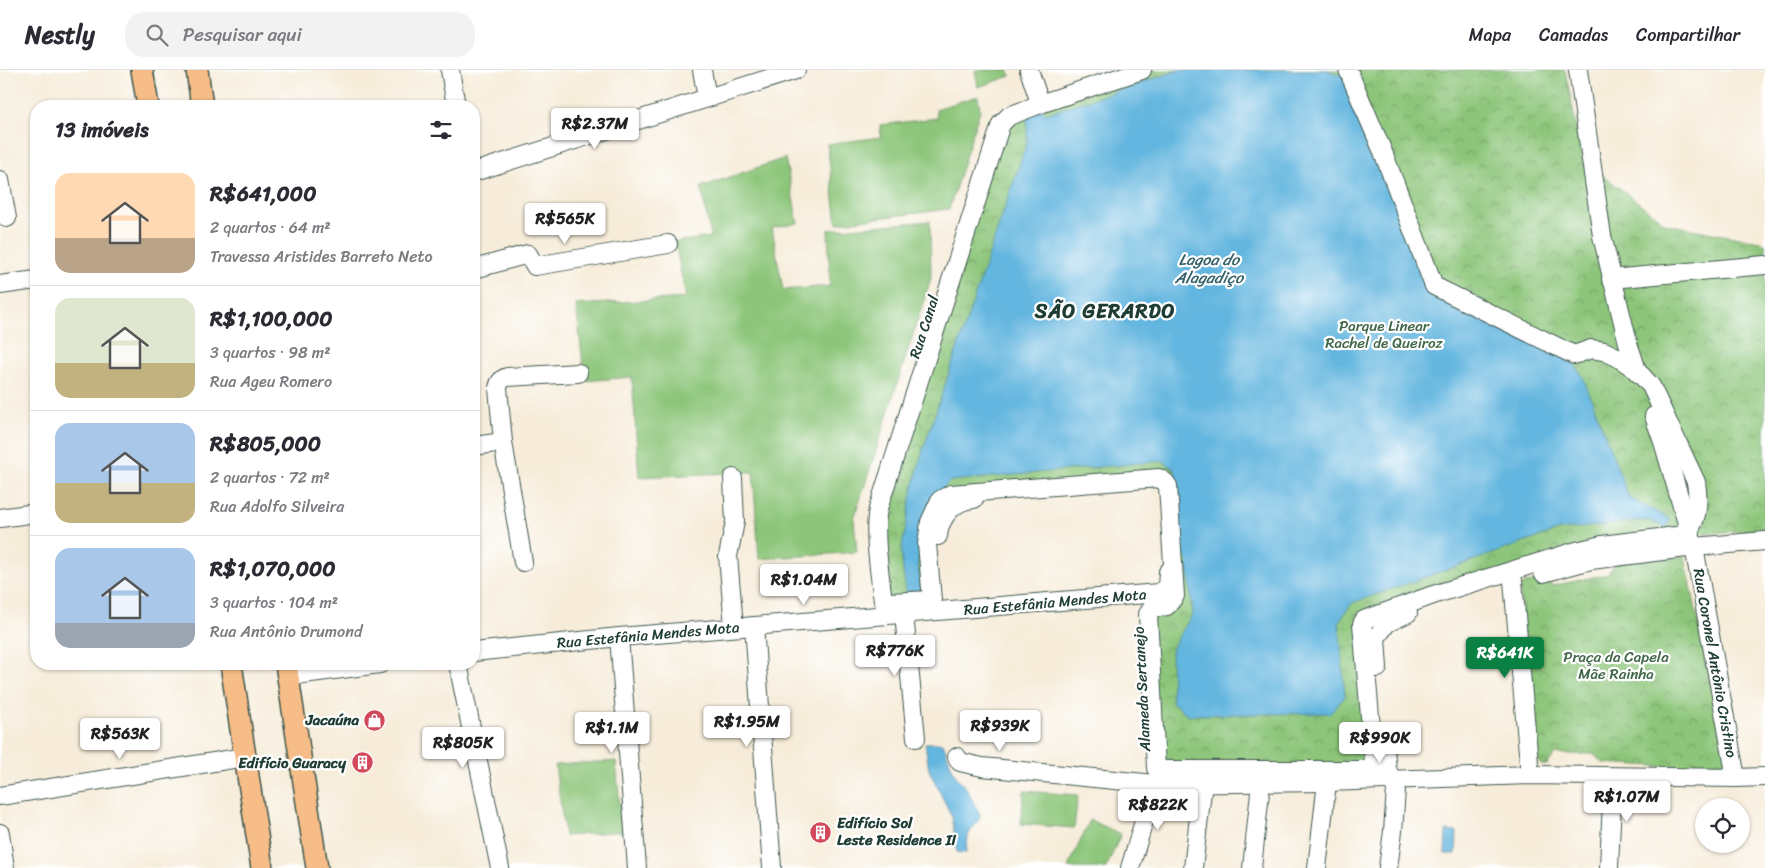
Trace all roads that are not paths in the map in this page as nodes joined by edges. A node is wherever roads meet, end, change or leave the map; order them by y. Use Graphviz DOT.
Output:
graph roads {
  1 [pos="142,70"];
  2 [pos="197,70"];
  3 [pos="450,70"];
  4 [pos="702,70"];
  5 [pos="796,70"];
  6 [pos="1030,70"];
  7 [pos="1116,70"];
  8 [pos="1142,70"];
  9 [pos="1348,70"];
  10 [pos="1578,70"];
  11 [pos="1038,97"];
  12 [pos="707,98"];
  13 [pos="147,100"];
  14 [pos="201,100"];
  15 [pos="455,100"];
  16 [pos="480,170"];
  17 [pos="0,180"];
  18 [pos="7,218"];
  19 [pos="668,244"];
  20 [pos="1765,265"];
  21 [pos="480,267"];
  22 [pos="1611,279"];
  23 [pos="30,281"];
  24 [pos="0,286"];
  25 [pos="578,373"];
  26 [pos="1639,374"];
  27 [pos="503,442"];
  28 [pos="480,445"];
  29 [pos="733,478"];
  30 [pos="30,514"];
  31 [pos="0,518"];
  32 [pos="1692,539"];
  33 [pos="1765,541"];
  34 [pos="523,562"];
  35 [pos="1513,581"];
  36 [pos="1138,595"];
  37 [pos="942,611"];
  38 [pos="904,614"];
  39 [pos="876,616"];
  40 [pos="754,626"];
  41 [pos="734,627"];
  42 [pos="619,637"];
  43 [pos="480,651"];
  44 [pos="232,670"];
  45 [pos="287,670"];
  46 [pos="459,670"];
  47 [pos="916,738"];
  48 [pos="246,757"];
  49 [pos="957,757"];
  50 [pos="1530,775"];
  51 [pos="1612,777"];
  52 [pos="1765,777"];
  53 [pos="1736,778"];
  54 [pos="1392,780"];
  55 [pos="1327,782"];
  56 [pos="1203,783"];
  57 [pos="1261,783"];
  58 [pos="1151,784"];
  59 [pos="0,796"];
  60 [pos="0,833"];
  61 [pos="5,868"];
  62 [pos="262,868"];
  63 [pos="317,868"];
  64 [pos="500,868"];
  65 [pos="637,868"];
  66 [pos="772,868"];
  67 [pos="1130,868"];
  68 [pos="1194,868"];
  69 [pos="1252,868"];
  70 [pos="1317,868"];
  71 [pos="1388,868"];
  72 [pos="1609,868"];
  1 -- 13 [label="main road"];
  2 -- 14 [label="main road"];
  3 -- 15 [label="street"];
  4 -- 12 [label="street"];
  5 -- 12 [label="street"];
  6 -- 11 [label="street"];
  7 -- 11 [label="street, Rua Canal"];
  8 -- 32 [label="street"];
  9 -- 26 [label="street"];
  10 -- 22 [label="street, Rua Coronel Antônio Cristino"];
  11 -- 39 [label="street, Rua Canal"];
  12 -- 16 [label="street"];
  17 -- 18 [label="street"];
  19 -- 21 [label="street"];
  20 -- 22 [label="street"];
  22 -- 26 [label="street, Rua Coronel Antônio Cristino"];
  23 -- 24 [label="street"];
  25 -- 27 [label="street"];
  26 -- 32 [label="street, Rua Coronel Antônio Cristino"];
  27 -- 28 [label="street"];
  27 -- 34 [label="street"];
  29 -- 41 [label="street"];
  30 -- 31 [label="street"];
  32 -- 33 [label="street"];
  32 -- 35 [label="street"];
  32 -- 53 [label="street, Rua Coronel Antônio Cristino"];
  35 -- 50 [label="street"];
  35 -- 54 [label="street"];
  36 -- 37 [label="street, Rua Estefânia Mendes Mota"];
  36 -- 37 [label="street, Rua Estefânia Mendes Mota"];
  36 -- 58 [label="street, Alameda Sertanejo"];
  37 -- 38 [label="street, Rua Estefânia Mendes Mota"];
  38 -- 39 [label="street, Rua Estefânia Mendes Mota"];
  38 -- 47 [label="street"];
  39 -- 40 [label="street, Rua Estefânia Mendes Mota"];
  40 -- 41 [label="street, Rua Estefânia Mendes Mota"];
  40 -- 66 [label="street"];
  41 -- 42 [label="street, Rua Estefânia Mendes Mota"];
  42 -- 43 [label="street, Rua Estefânia Mendes Mota"];
  42 -- 65 [label="street"];
  44 -- 48 [label="main road"];
  45 -- 63 [label="main road"];
  46 -- 64 [label="street"];
  48 -- 59 [label="street"];
  48 -- 62 [label="main road"];
  49 -- 58 [label="street"];
  50 -- 51 [label="street"];
  50 -- 54 [label="street"];
  51 -- 53 [label="street"];
  51 -- 72 [label="street"];
  52 -- 53 [label="street"];
  54 -- 55 [label="street"];
  54 -- 71 [label="street"];
  55 -- 57 [label="street"];
  55 -- 70 [label="street"];
  56 -- 57 [label="street"];
  56 -- 58 [label="street"];
  56 -- 68 [label="street"];
  57 -- 69 [label="street"];
  58 -- 67 [label="street, Alameda Sertanejo"];
  60 -- 61 [label="street"];
}
